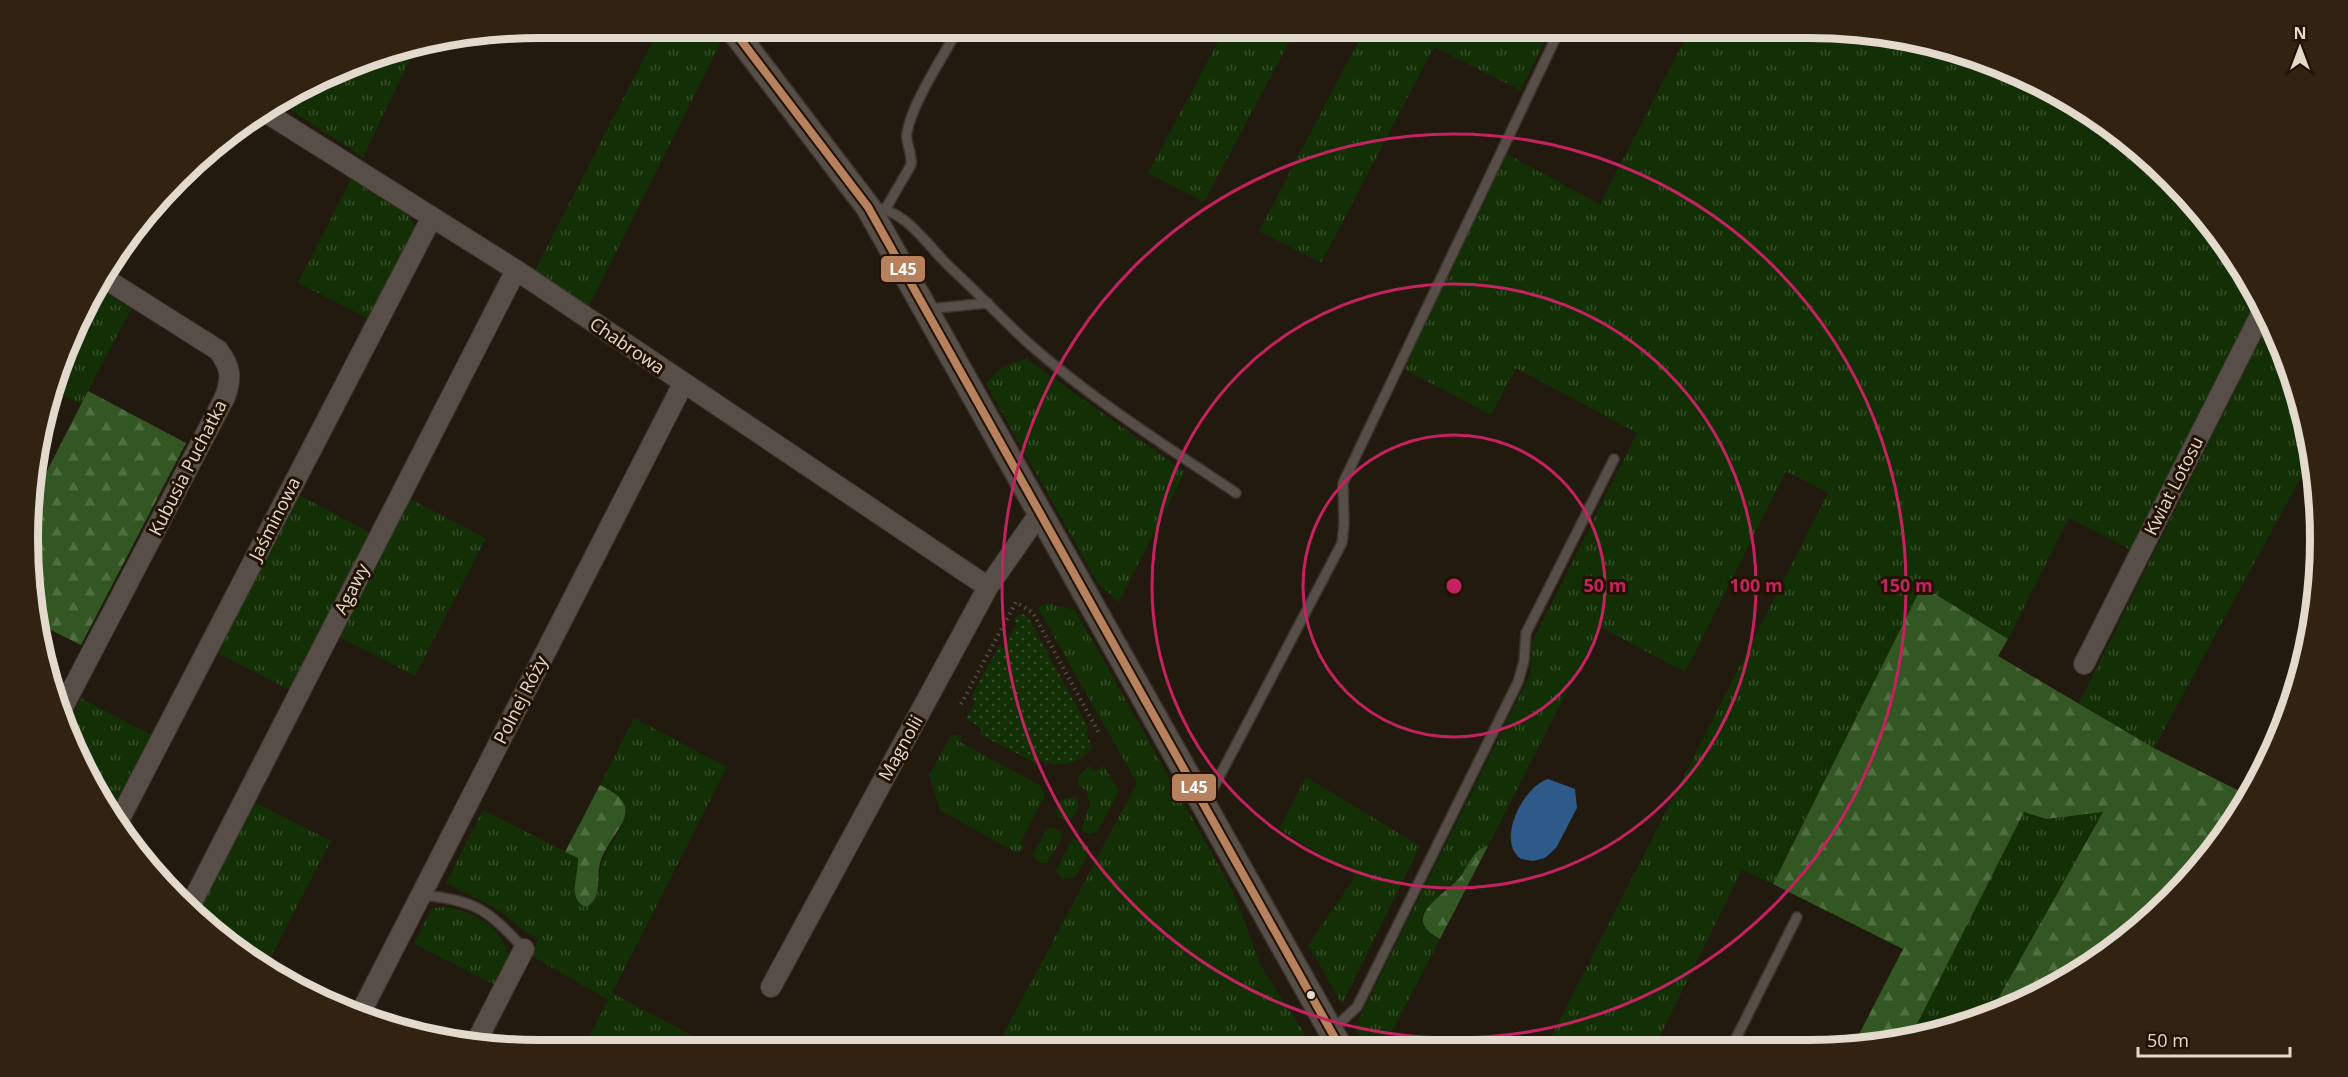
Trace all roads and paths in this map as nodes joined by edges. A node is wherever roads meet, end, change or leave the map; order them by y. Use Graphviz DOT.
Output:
graph roads {
  1 [pos="740,38"];
  2 [pos="953,38"];
  3 [pos="1556,38"];
  4 [pos="271,115"];
  5 [pos="877,207"];
  6 [pos="432,217"];
  7 [pos="516,270"];
  8 [pos="109,281"];
  9 [pos="988,303"];
  10 [pos="926,309"];
  11 [pos="2259,317"];
  12 [pos="683,384"];
  13 [pos="1614,459"];
  14 [pos="1236,493"];
  15 [pos="1039,514"];
  16 [pos="988,587"];
  17 [pos="1024,600"];
  18 [pos="1021,605"];
  19 [pos="2084,664"];
  20 [pos="65,703"];
  21 [pos="961,704"];
  22 [pos="1100,735"];
  23 [pos="1205,804"];
  24 [pos="121,816"];
  25 [pos="421,895"];
  26 [pos="193,901"];
  27 [pos="1797,916"];
  28 [pos="524,949"];
  29 [pos="771,987"];
  30 [pos="363,1008"];
  31 [pos="479,1036"];
  32 [pos="1336,1039"];
  33 [pos="1735,1040"];
  1 -- 5 [label="street"];
  2 -- 5 [label="lane"];
  3 -- 23 [label="lane"];
  4 -- 6 [label="street, Chabrowa"];
  5 -- 9 [label="lane"];
  5 -- 10 [label="street"];
  6 -- 7 [label="street, Chabrowa"];
  6 -- 24 [label="street, Jaśminowa"];
  7 -- 12 [label="street, Chabrowa"];
  7 -- 26 [label="street, Agawy"];
  8 -- 20 [label="street, Kubusia Puchatka"];
  9 -- 10 [label="lane"];
  9 -- 14 [label="lane"];
  10 -- 15 [label="street"];
  11 -- 19 [label="street, Kwiat Lotosu"];
  12 -- 16 [label="street, Chabrowa"];
  12 -- 25 [label="street, Polnej Róży"];
  13 -- 32 [label="lane"];
  15 -- 16 [label="street, Magnolii"];
  15 -- 23 [label="street"];
  16 -- 29 [label="street, Magnolii"];
  17 -- 18 [label="path"];
  18 -- 21 [label="path"];
  18 -- 22 [label="path"];
  23 -- 32 [label="street"];
  25 -- 28 [label="lane"];
  25 -- 30 [label="street, Polnej Róży"];
  27 -- 33 [label="lane"];
  28 -- 31 [label="street"];
}
